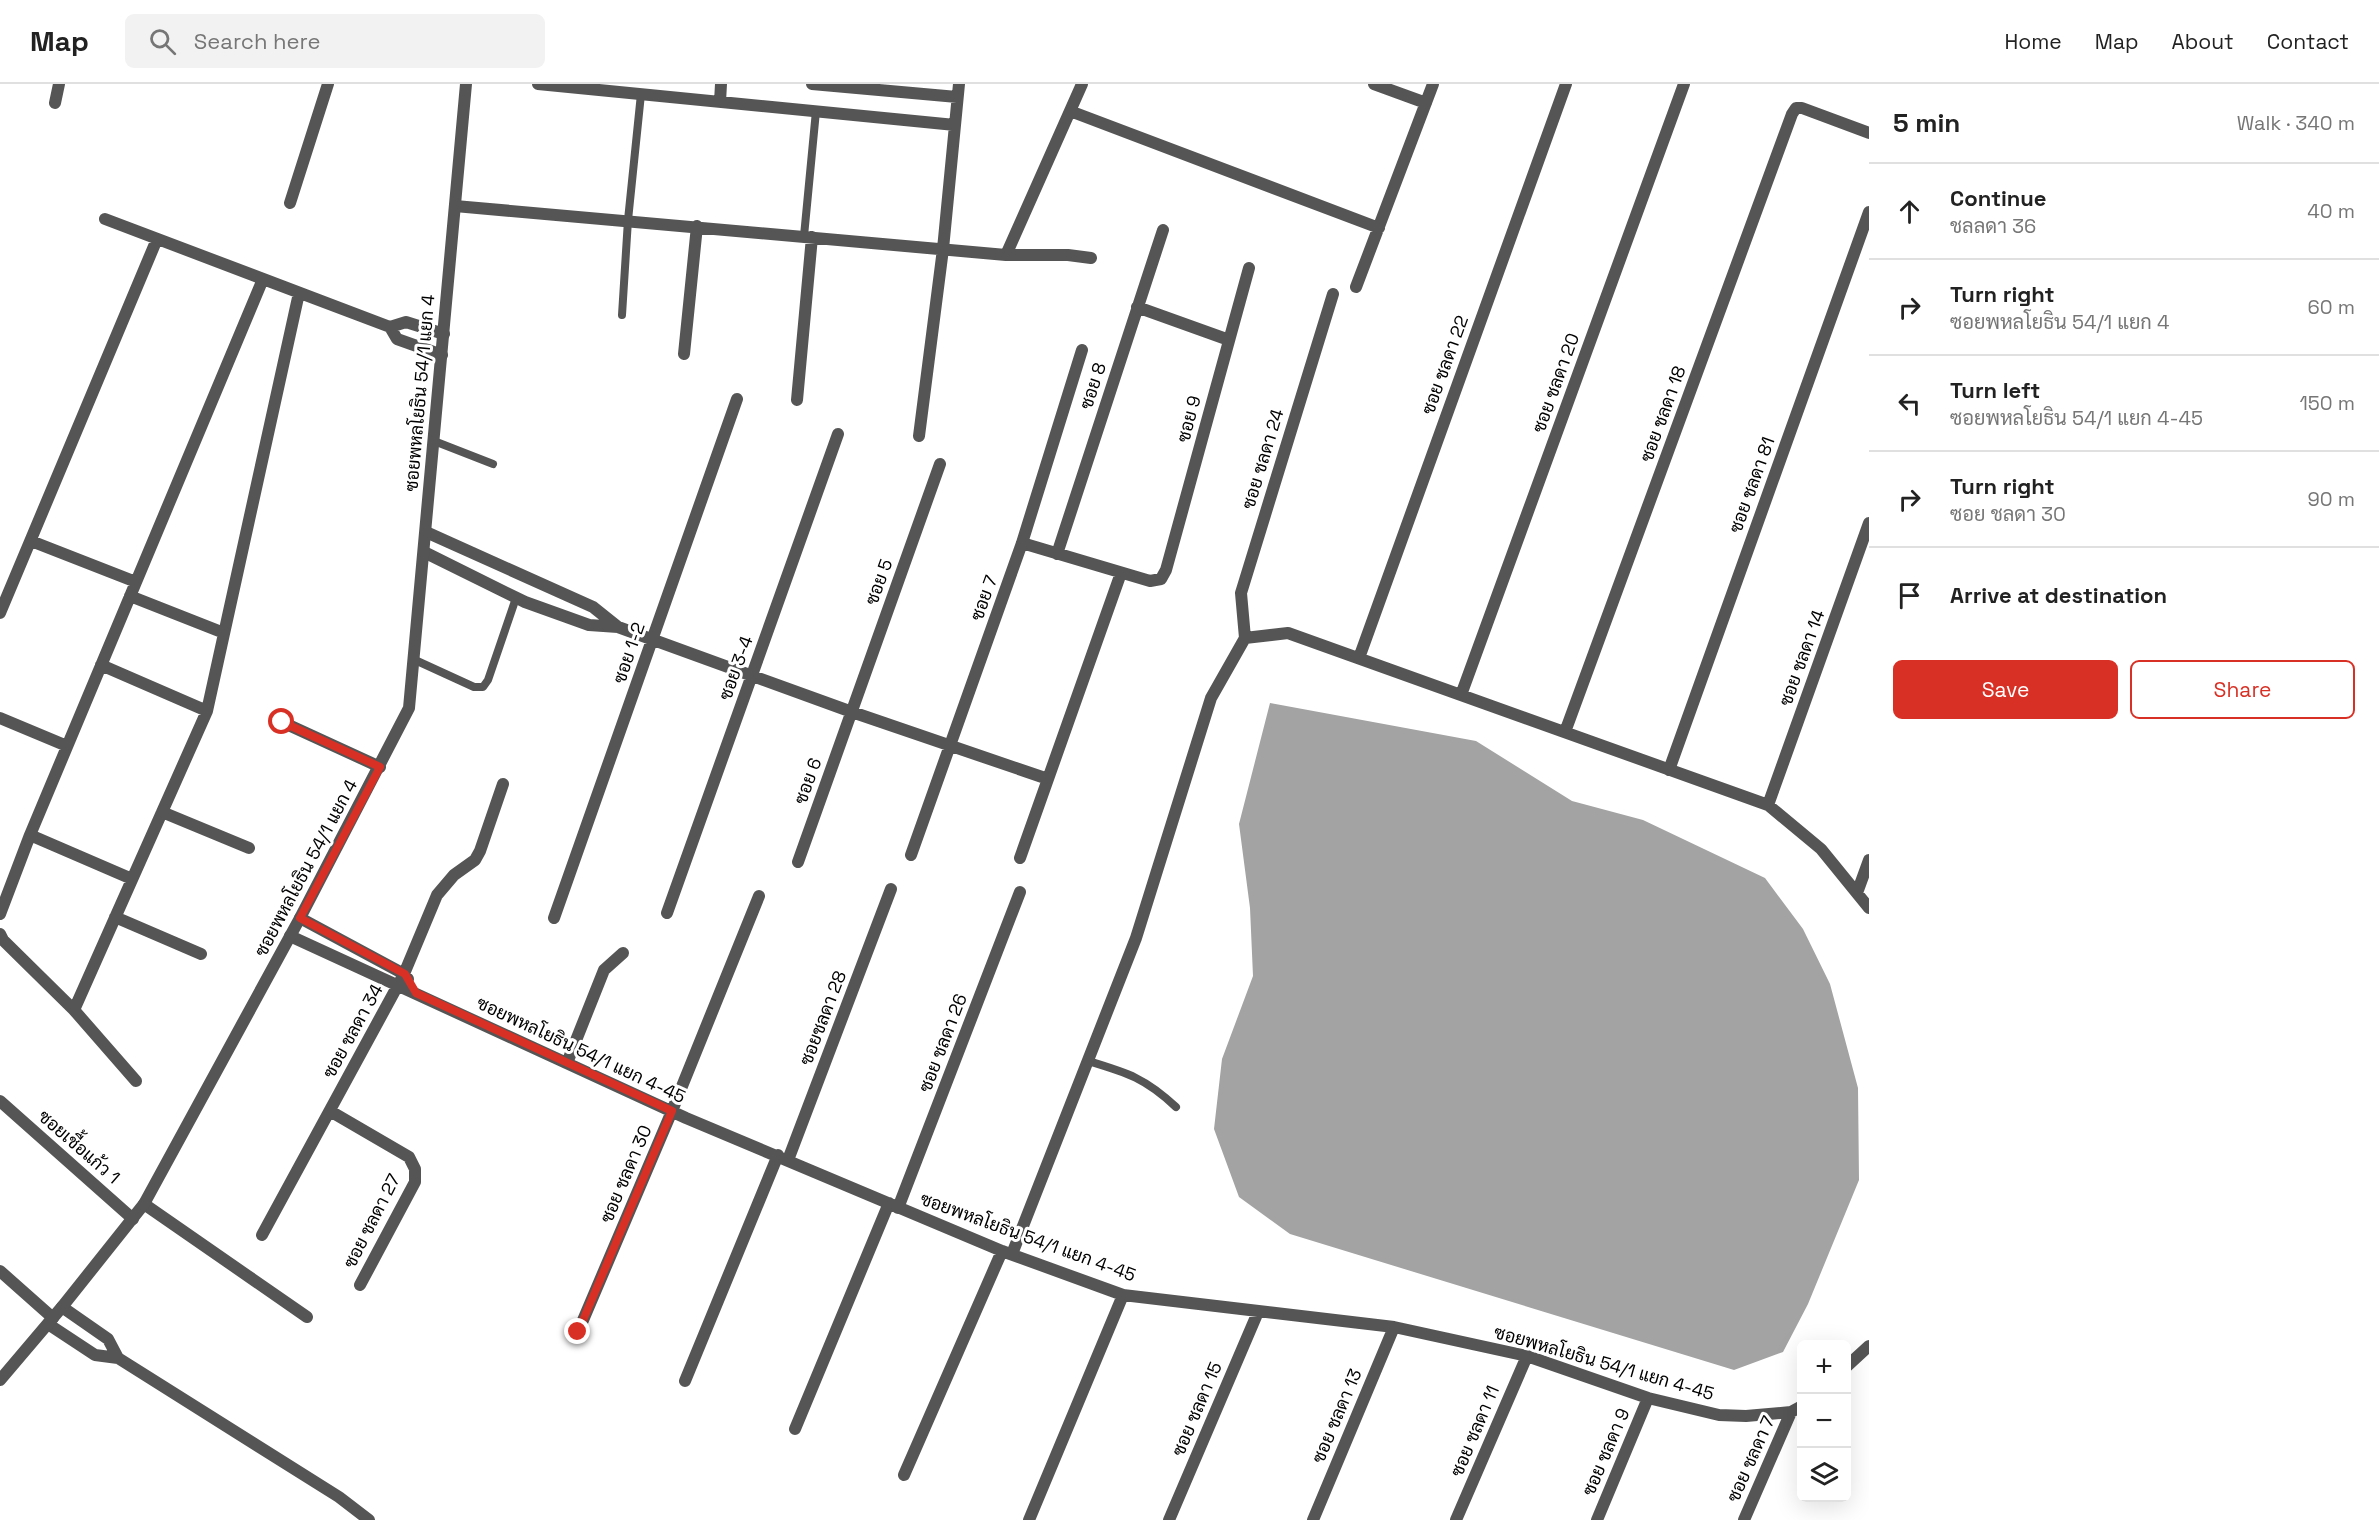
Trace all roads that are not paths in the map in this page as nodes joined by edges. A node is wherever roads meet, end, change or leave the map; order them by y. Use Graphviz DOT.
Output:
graph roads {
  1 [pos="59,84"];
  2 [pos="328,84"];
  3 [pos="466,84"];
  4 [pos="538,84"];
  5 [pos="721,84"];
  6 [pos="812,84"];
  7 [pos="819,84"];
  8 [pos="1082,84"];
  9 [pos="1374,84"];
  10 [pos="1433,84"];
  11 [pos="1566,84"];
  12 [pos="1684,84"];
  13 [pos="958,90"];
  14 [pos="641,94"];
  15 [pos="720,102"];
  16 [pos="55,103"];
  17 [pos="1426,104"];
  18 [pos="816,111"];
  19 [pos="1070,111"];
  20 [pos="955,125"];
  21 [pos="1869,133"];
  22 [pos="290,203"];
  23 [pos="455,206"];
  24 [pos="1869,212"];
  25 [pos="105,219"];
  26 [pos="628,220"];
  27 [pos="697,226"];
  28 [pos="1379,228"];
  29 [pos="1163,230"];
  30 [pos="808,236"];
  31 [pos="157,239"];
  32 [pos="943,249"];
  33 [pos="1006,255"];
  34 [pos="1091,258"];
  35 [pos="1249,268"];
  36 [pos="263,279"];
  37 [pos="1356,287"];
  38 [pos="299,292"];
  39 [pos="1333,294"];
  40 [pos="1137,307"];
  41 [pos="622,315"];
  42 [pos="390,327"];
  43 [pos="444,334"];
  44 [pos="1229,340"];
  45 [pos="1082,350"];
  46 [pos="684,354"];
  47 [pos="442,356"];
  48 [pos="737,399"];
  49 [pos="797,400"];
  50 [pos="838,434"];
  51 [pos="919,436"];
  52 [pos="434,441"];
  53 [pos="493,464"];
  54 [pos="940,464"];
  55 [pos="1869,523"];
  56 [pos="426,532"];
  57 [pos="31,541"];
  58 [pos="1022,543"];
  59 [pos="424,552"];
  60 [pos="1057,554"];
  61 [pos="1121,573"];
  62 [pos="136,582"];
  63 [pos="130,596"];
  64 [pos="516,598"];
  65 [pos="0,613"];
  66 [pos="618,627"];
  67 [pos="224,633"];
  68 [pos="1245,638"];
  69 [pos="652,640"];
  70 [pos="1359,658"];
  71 [pos="414,660"];
  72 [pos="101,665"];
  73 [pos="752,676"];
  74 [pos="1461,695"];
  75 [pos="207,711"];
  76 [pos="852,712"];
  77 [pos="0,718"];
  78 [pos="282,722"];
  79 [pos="1565,732"];
  80 [pos="67,746"];
  81 [pos="950,746"];
  82 [pos="380,767"];
  83 [pos="1669,770"];
  84 [pos="1048,779"];
  85 [pos="503,784"];
  86 [pos="1768,805"];
  87 [pos="162,812"];
  88 [pos="30,835"];
  89 [pos="249,848"];
  90 [pos="911,855"];
  91 [pos="1020,858"];
  92 [pos="1869,860"];
  93 [pos="798,862"];
  94 [pos="132,879"];
  95 [pos="891,889"];
  96 [pos="1020,891"];
  97 [pos="1857,894"];
  98 [pos="759,896"];
  99 [pos="1869,908"];
  100 [pos="667,913"];
  101 [pos="0,914"];
  102 [pos="116,917"];
  103 [pos="300,918"];
  104 [pos="554,918"];
  105 [pos="0,934"];
  106 [pos="290,936"];
  107 [pos="623,953"];
  108 [pos="201,954"];
  109 [pos="405,974"];
  110 [pos="398,987"];
  111 [pos="416,993"];
  112 [pos="74,1010"];
  113 [pos="1088,1061"];
  114 [pos="567,1063"];
  115 [pos="136,1081"];
  116 [pos="0,1101"];
  117 [pos="1176,1107"];
  118 [pos="330,1111"];
  119 [pos="672,1111"];
  120 [pos="783,1157"];
  121 [pos="144,1204"];
  122 [pos="894,1205"];
  123 [pos="133,1219"];
  124 [pos="262,1235"];
  125 [pos="1007,1253"];
  126 [pos="0,1270"];
  127 [pos="360,1285"];
  128 [pos="1123,1295"];
  129 [pos="62,1307"];
  130 [pos="1258,1312"];
  131 [pos="307,1317"];
  132 [pos="51,1321"];
  133 [pos="1394,1327"];
  134 [pos="578,1332"];
  135 [pos="1869,1346"];
  136 [pos="1527,1356"];
  137 [pos="118,1358"];
  138 [pos="1851,1362"];
  139 [pos="0,1380"];
  140 [pos="684,1381"];
  141 [pos="1648,1398"];
  142 [pos="1796,1409"];
  143 [pos="795,1429"];
  144 [pos="904,1475"];
  145 [pos="369,1520"];
  146 [pos="1029,1520"];
  147 [pos="1169,1520"];
  148 [pos="1313,1520"];
  149 [pos="1456,1520"];
  150 [pos="1597,1520"];
  151 [pos="1744,1520"];
  1 -- 16 [label="street"];
  2 -- 22 [label="street"];
  3 -- 23 [label="street, ซอยพหลโยธิน 54/1 แยก 4"];
  4 -- 14 [label="street"];
  5 -- 15 [label="street"];
  6 -- 7 [label="street"];
  7 -- 13 [label="street"];
  8 -- 19 [label="street"];
  9 -- 17 [label="street"];
  10 -- 17 [label="street"];
  11 -- 70 [label="street, ซอย ชลดา 22"];
  12 -- 74 [label="street, ซอย ชลดา 20"];
  13 -- 20 [label="street"];
  14 -- 15 [label="street"];
  14 -- 26 [label="lane"];
  15 -- 18 [label="street"];
  17 -- 28 [label="street"];
  18 -- 20 [label="street"];
  18 -- 30 [label="lane"];
  19 -- 28 [label="street"];
  19 -- 33 [label="street"];
  20 -- 32 [label="street"];
  21 -- 79 [label="street, ซอย ชลดา 18"];
  23 -- 26 [label="street"];
  23 -- 43 [label="street, ซอยพหลโยธิน 54/1 แยก 4"];
  24 -- 83 [label="street, ซอย ชลดา 81"];
  25 -- 31 [label="street"];
  26 -- 27 [label="street"];
  26 -- 41 [label="lane"];
  27 -- 30 [label="street"];
  27 -- 46 [label="street"];
  28 -- 37 [label="street"];
  29 -- 40 [label="street, ซอย 8"];
  30 -- 32 [label="street"];
  30 -- 49 [label="street"];
  31 -- 36 [label="street"];
  31 -- 57 [label="street"];
  32 -- 33 [label="street"];
  32 -- 51 [label="street"];
  33 -- 34 [label="street"];
  35 -- 44 [label="street, ซอย 9"];
  36 -- 38 [label="street"];
  36 -- 62 [label="street"];
  38 -- 42 [label="street"];
  38 -- 67 [label="street"];
  39 -- 68 [label="street, ซอย ชลดา 24"];
  40 -- 44 [label="street"];
  40 -- 60 [label="street, ซอย 8"];
  42 -- 43 [label="street"];
  42 -- 47 [label="street"];
  43 -- 47 [label="street, ซอยพหลโยธิน 54/1 แยก 4"];
  44 -- 61 [label="street, ซอย 9"];
  45 -- 58 [label="street, ซอย 7"];
  47 -- 52 [label="street, ซอยพหลโยธิน 54/1 แยก 4"];
  48 -- 69 [label="street, ซอย 1-2"];
  50 -- 73 [label="street, ซอย 3-4"];
  52 -- 53 [label="lane"];
  52 -- 56 [label="street, ซอยพหลโยธิน 54/1 แยก 4"];
  54 -- 76 [label="street, ซอย 5"];
  55 -- 86 [label="street, ซอย ชลดา 14"];
  56 -- 59 [label="street, ซอยพหลโยธิน 54/1 แยก 4"];
  56 -- 66 [label="street"];
  57 -- 62 [label="street"];
  57 -- 65 [label="street"];
  58 -- 60 [label="street"];
  58 -- 81 [label="street, ซอย 7"];
  59 -- 64 [label="street"];
  59 -- 71 [label="street, ซอยพหลโยธิน 54/1 แยก 4"];
  60 -- 61 [label="street"];
  61 -- 84 [label="street"];
  62 -- 63 [label="street"];
  63 -- 67 [label="street"];
  63 -- 72 [label="street"];
  64 -- 66 [label="street"];
  64 -- 71 [label="lane"];
  66 -- 69 [label="street"];
  67 -- 75 [label="street"];
  68 -- 70 [label="street"];
  68 -- 113 [label="street"];
  69 -- 73 [label="street"];
  69 -- 104 [label="street, ซอย 1-2"];
  70 -- 74 [label="street"];
  71 -- 82 [label="street, ซอยพหลโยธิน 54/1 แยก 4"];
  72 -- 75 [label="street"];
  72 -- 80 [label="street"];
  73 -- 76 [label="street"];
  73 -- 100 [label="street, ซอย 3-4"];
  74 -- 79 [label="street"];
  75 -- 87 [label="street"];
  76 -- 81 [label="street"];
  76 -- 93 [label="street, ซอย 6"];
  77 -- 80 [label="street"];
  78 -- 82 [label="street"];
  79 -- 83 [label="street"];
  80 -- 88 [label="street"];
  81 -- 84 [label="street"];
  81 -- 90 [label="street, ซอย 7"];
  82 -- 103 [label="street, ซอยพหลโยธิน 54/1 แยก 4"];
  83 -- 86 [label="street"];
  84 -- 91 [label="street"];
  85 -- 109 [label="street, ซอย ชลดา 34"];
  86 -- 97 [label="street"];
  87 -- 89 [label="street"];
  87 -- 94 [label="street"];
  88 -- 94 [label="street"];
  88 -- 101 [label="street"];
  92 -- 97 [label="street"];
  94 -- 102 [label="street"];
  95 -- 120 [label="street, ซอยชลดา 28"];
  96 -- 122 [label="street, ซอย ชลดา 26"];
  97 -- 99 [label="street"];
  98 -- 119 [label="street, ซอย ชลดา 30"];
  102 -- 108 [label="street"];
  102 -- 112 [label="street"];
  103 -- 106 [label="street, ซอยพหลโยธิน 54/1 แยก 4"];
  103 -- 109 [label="street"];
  105 -- 112 [label="street"];
  106 -- 110 [label="street, ซอยพหลโยธิน 54/1 แยก 4-45"];
  106 -- 121 [label="street, ซอยพหลโยธิน 54/1 แยก 4"];
  107 -- 114 [label="street"];
  109 -- 110 [label="street, ซอย ชลดา 34"];
  109 -- 111 [label="street"];
  110 -- 111 [label="street, ซอยพหลโยธิน 54/1 แยก 4-45"];
  110 -- 118 [label="street, ซอย ชลดา 34"];
  111 -- 114 [label="street, ซอยพหลโยธิน 54/1 แยก 4-45"];
  112 -- 115 [label="street"];
  113 -- 117 [label="lane"];
  113 -- 125 [label="street"];
  114 -- 119 [label="street, ซอยพหลโยธิน 54/1 แยก 4-45"];
  116 -- 123 [label="street, ซอยเชื้อแก้ว 1"];
  118 -- 124 [label="street, ซอย ชลดา 34"];
  118 -- 127 [label="street, ซอย ชลดา 27"];
  119 -- 120 [label="street, ซอยพหลโยธิน 54/1 แยก 4-45"];
  119 -- 134 [label="street, ซอย ชลดา 30"];
  120 -- 122 [label="street, ซอยพหลโยธิน 54/1 แยก 4-45"];
  120 -- 140 [label="street, ซอยชลดา 28"];
  121 -- 123 [label="street, ซอยพหลโยธิน 54/1 แยก 4"];
  121 -- 131 [label="street"];
  122 -- 125 [label="street, ซอยพหลโยธิน 54/1 แยก 4-45"];
  122 -- 143 [label="street, ซอย ชลดา 26"];
  123 -- 129 [label="street, ซอยพหลโยธิน 54/1 แยก 4"];
  125 -- 128 [label="street, ซอยพหลโยธิน 54/1 แยก 4-45"];
  125 -- 144 [label="street"];
  126 -- 132 [label="street"];
  128 -- 130 [label="street, ซอยพหลโยธิน 54/1 แยก 4-45"];
  128 -- 146 [label="street"];
  129 -- 132 [label="street, ซอยพหลโยธิน 54/1 แยก 4"];
  129 -- 137 [label="street"];
  130 -- 133 [label="street, ซอยพหลโยธิน 54/1 แยก 4-45"];
  130 -- 147 [label="street, ซอย ชลดา 15"];
  132 -- 137 [label="street"];
  132 -- 139 [label="street, ซอยพหลโยธิน 54/1 แยก 4"];
  133 -- 136 [label="street, ซอยพหลโยธิน 54/1 แยก 4-45"];
  133 -- 148 [label="street, ซอย ชลดา 13"];
  135 -- 138 [label="street"];
  136 -- 141 [label="street, ซอยพหลโยธิน 54/1 แยก 4-45"];
  136 -- 149 [label="street, ซอย ชลดา 11"];
  137 -- 145 [label="street"];
  141 -- 142 [label="street, ซอยพหลโยธิน 54/1 แยก 4-45"];
  141 -- 150 [label="street, ซอย ชลดา 9"];
  142 -- 151 [label="street, ซอย ชลดา 7"];
}
